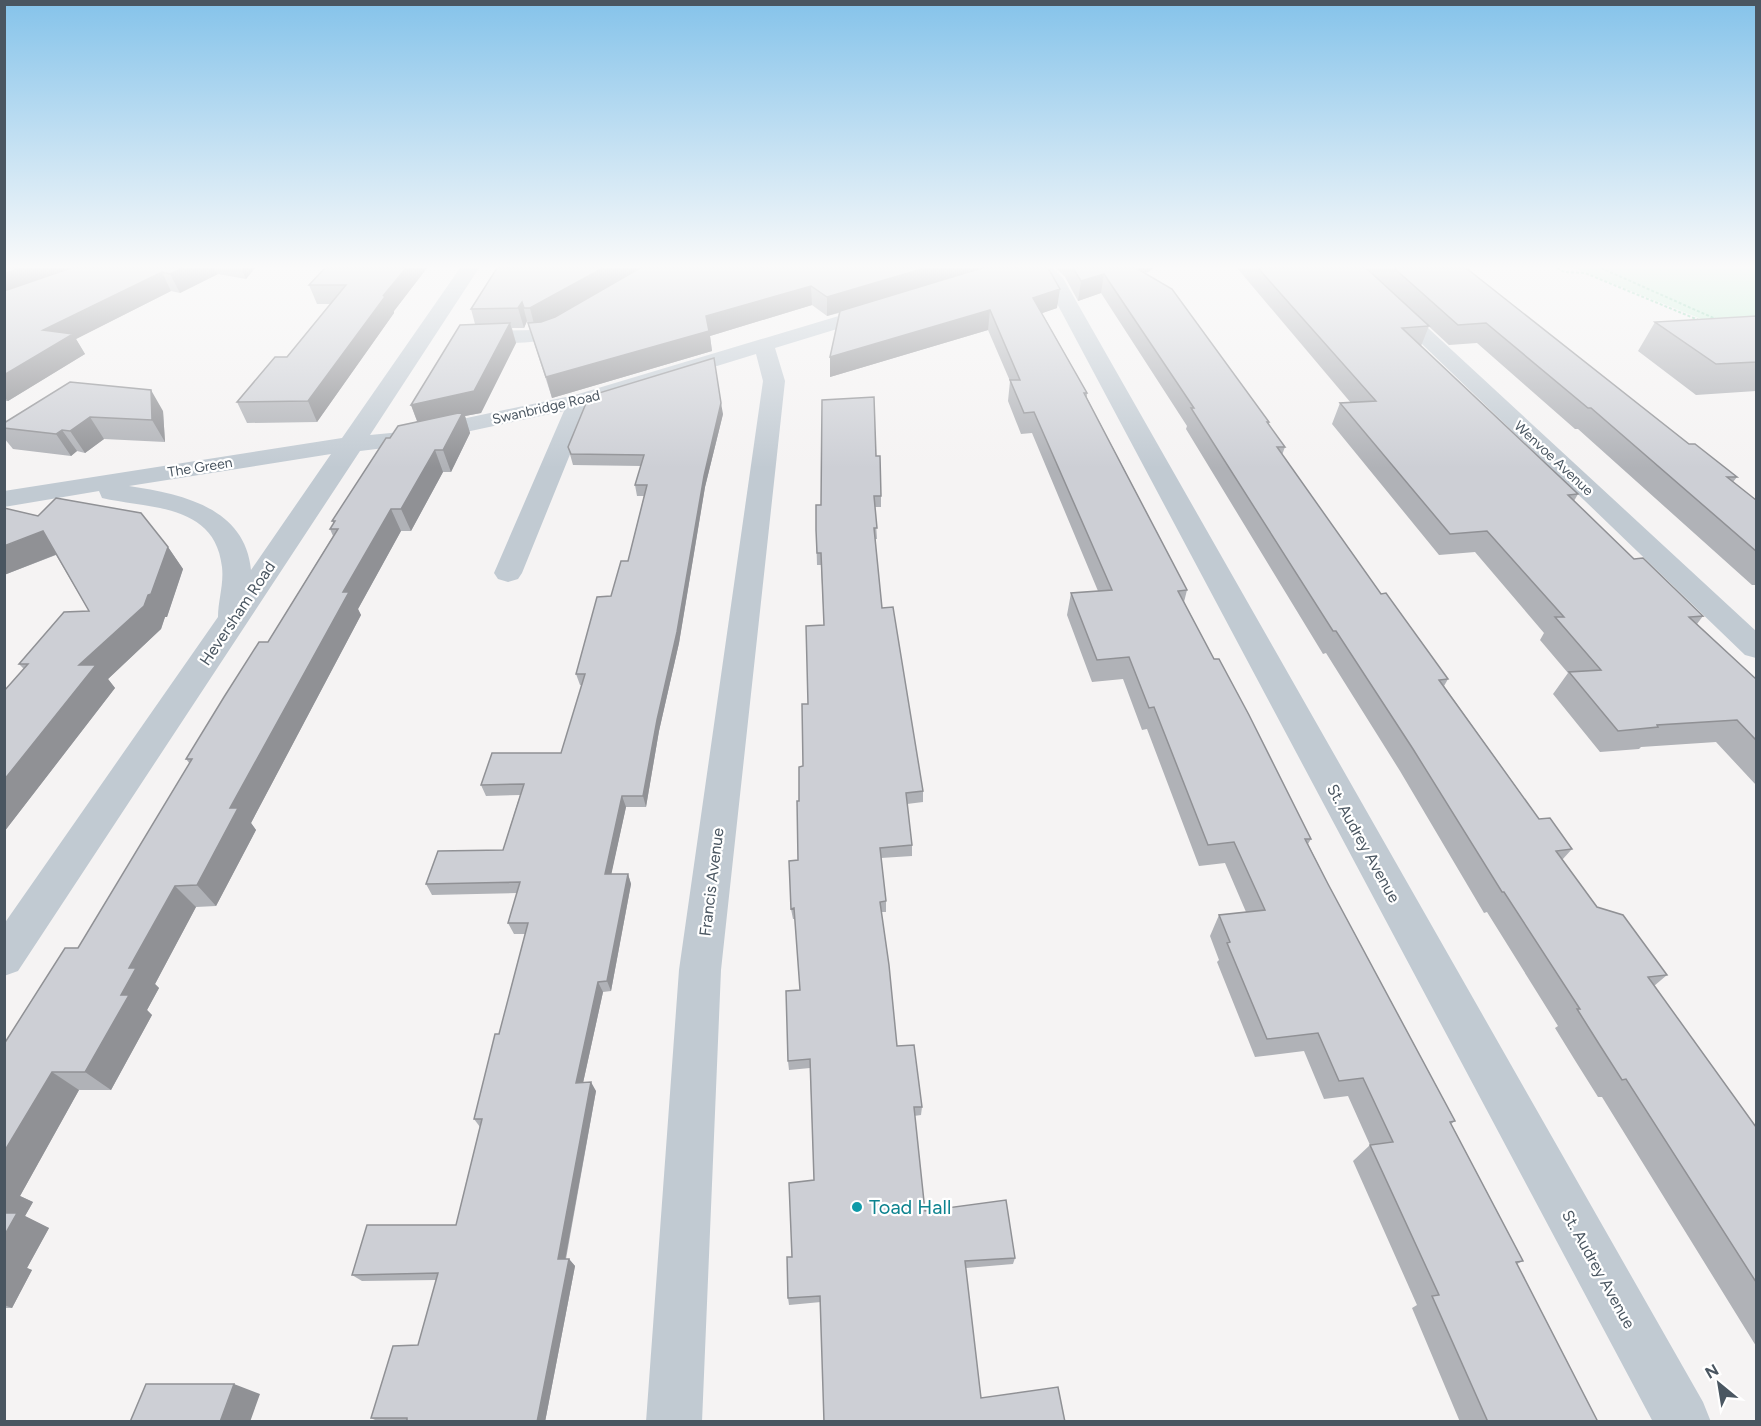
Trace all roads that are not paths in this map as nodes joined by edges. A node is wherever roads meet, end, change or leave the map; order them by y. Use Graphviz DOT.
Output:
graph roads {
  1 [pos="425,335"];
  2 [pos="542,335"];
  3 [pos="801,335"];
  4 [pos="1084,335"];
  5 [pos="1423,335"];
  6 [pos="423,338"];
  7 [pos="764,346"];
  8 [pos="580,401"];
  9 [pos="349,445"];
  10 [pos="50,491"];
  11 [pos="4,499"];
  12 [pos="508,573"];
  13 [pos="230,624"];
  14 [pos="1756,648"];
  15 [pos="4,958"];
  16 [pos="674,1422"];
  17 [pos="1683,1422"];
  1 -- 6 [label="street, Heversham Road"];
  2 -- 6 [label="street"];
  3 -- 7 [label="street, Swanbridge Road"];
  4 -- 17 [label="street, St. Audrey Avenue"];
  5 -- 14 [label="street, Wenvoe Avenue"];
  6 -- 9 [label="street, Heversham Road"];
  7 -- 8 [label="street, Swanbridge Road"];
  7 -- 16 [label="street, Francis Avenue"];
  8 -- 9 [label="street, Swanbridge Road"];
  8 -- 12 [label="street"];
  9 -- 10 [label="street, The Green"];
  9 -- 13 [label="street, Heversham Road"];
  10 -- 11 [label="street, The Green"];
  10 -- 13 [label="street, The Green"];
  13 -- 15 [label="street, Heversham Road"];
}
